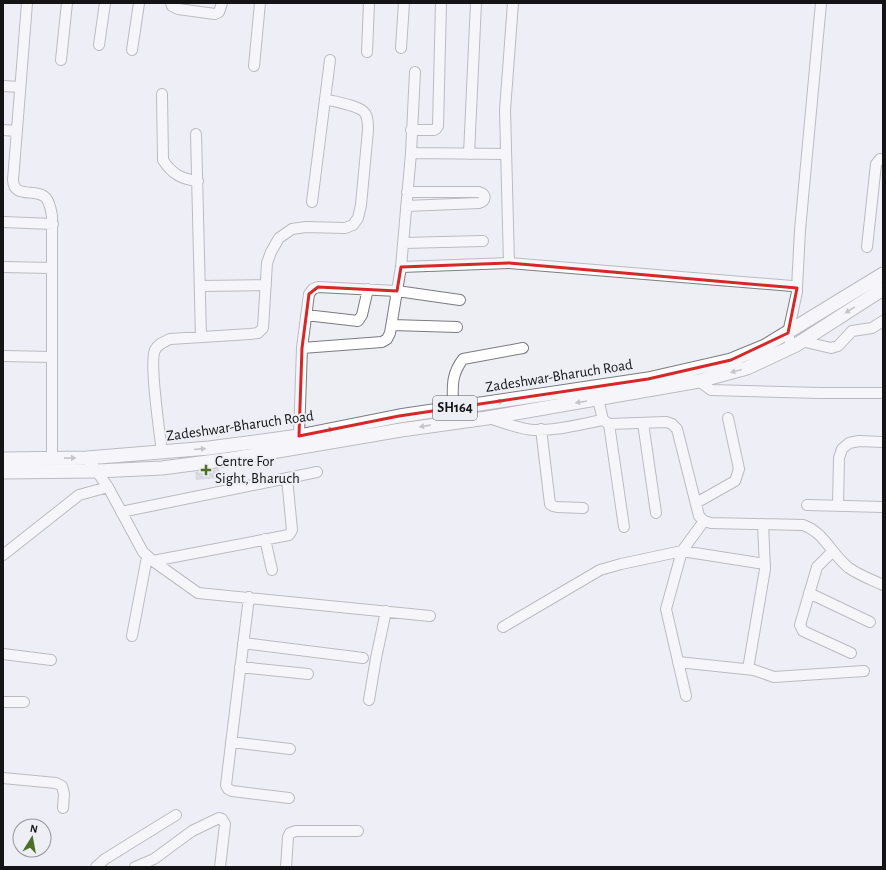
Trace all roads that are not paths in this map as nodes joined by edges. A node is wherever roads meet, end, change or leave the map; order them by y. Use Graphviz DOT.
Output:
graph roads {
  1 [pos="27,3"];
  2 [pos="67,3"];
  3 [pos="105,3"];
  4 [pos="139,3"];
  5 [pos="171,3"];
  6 [pos="222,3"];
  7 [pos="260,3"];
  8 [pos="369,3"];
  9 [pos="404,3"];
  10 [pos="441,3"];
  11 [pos="476,3"];
  12 [pos="512,3"];
  13 [pos="821,3"];
  14 [pos="99,45"];
  15 [pos="401,48"];
  16 [pos="132,50"];
  17 [pos="367,52"];
  18 [pos="61,60"];
  19 [pos="330,60"];
  20 [pos="254,66"];
  21 [pos="415,72"];
  22 [pos="3,86"];
  23 [pos="20,87"];
  24 [pos="162,94"];
  25 [pos="325,99"];
  26 [pos="3,130"];
  27 [pos="411,130"];
  28 [pos="17,131"];
  29 [pos="196,134"];
  30 [pos="411,153"];
  31 [pos="469,154"];
  32 [pos="506,154"];
  33 [pos="883,159"];
  34 [pos="198,181"];
  35 [pos="407,192"];
  36 [pos="312,202"];
  37 [pos="406,206"];
  38 [pos="3,222"];
  39 [pos="53,224"];
  40 [pos="483,241"];
  41 [pos="403,243"];
  42 [pos="868,247"];
  43 [pos="509,263"];
  44 [pos="3,267"];
  45 [pos="401,267"];
  46 [pos="52,268"];
  47 [pos="883,274"];
  48 [pos="266,285"];
  49 [pos="200,286"];
  50 [pos="797,288"];
  51 [pos="368,289"];
  52 [pos="883,289"];
  53 [pos="397,291"];
  54 [pos="460,300"];
  55 [pos="306,315"];
  56 [pos="883,321"];
  57 [pos="392,325"];
  58 [pos="458,327"];
  59 [pos="788,333"];
  60 [pos="201,337"];
  61 [pos="796,344"];
  62 [pos="302,348"];
  63 [pos="523,348"];
  64 [pos="3,356"];
  65 [pos="52,356"];
  66 [pos="700,381"];
  67 [pos="883,393"];
  68 [pos="598,399"];
  69 [pos="453,408"];
  70 [pos="486,418"];
  71 [pos="728,418"];
  72 [pos="606,422"];
  73 [pos="643,423"];
  74 [pos="541,429"];
  75 [pos="299,436"];
  76 [pos="883,442"];
  77 [pos="162,452"];
  78 [pos="52,458"];
  79 [pos="88,458"];
  80 [pos="3,459"];
  81 [pos="97,471"];
  82 [pos="3,472"];
  83 [pos="317,472"];
  84 [pos="287,478"];
  85 [pos="108,487"];
  86 [pos="696,503"];
  87 [pos="807,505"];
  88 [pos="838,505"];
  89 [pos="883,507"];
  90 [pos="583,508"];
  91 [pos="122,512"];
  92 [pos="656,513"];
  93 [pos="704,521"];
  94 [pos="763,524"];
  95 [pos="624,527"];
  96 [pos="265,539"];
  97 [pos="682,551"];
  98 [pos="833,551"];
  99 [pos="3,555"];
  100 [pos="150,559"];
  101 [pos="765,564"];
  102 [pos="272,570"];
  103 [pos="883,585"];
  104 [pos="809,593"];
  105 [pos="249,597"];
  106 [pos="386,611"];
  107 [pos="430,616"];
  108 [pos="870,622"];
  109 [pos="503,627"];
  110 [pos="132,636"];
  111 [pos="244,643"];
  112 [pos="851,653"];
  113 [pos="3,654"];
  114 [pos="363,658"];
  115 [pos="51,660"];
  116 [pos="678,662"];
  117 [pos="240,667"];
  118 [pos="748,669"];
  119 [pos="864,671"];
  120 [pos="308,674"];
  121 [pos="686,696"];
  122 [pos="369,700"];
  123 [pos="3,702"];
  124 [pos="24,702"];
  125 [pos="231,742"];
  126 [pos="290,749"];
  127 [pos="3,778"];
  128 [pos="290,798"];
  129 [pos="62,808"];
  130 [pos="176,815"];
  131 [pos="358,831"];
  132 [pos="96,867"];
  133 [pos="134,867"];
  134 [pos="220,867"];
  135 [pos="286,867"];
  1 -- 23 [label="street"];
  2 -- 18 [label="street"];
  3 -- 14 [label="street"];
  4 -- 16 [label="street"];
  5 -- 6 [label="street"];
  7 -- 20 [label="street"];
  8 -- 17 [label="street"];
  9 -- 15 [label="street"];
  10 -- 27 [label="street"];
  11 -- 31 [label="street"];
  12 -- 32 [label="street"];
  13 -- 50 [label="street"];
  19 -- 25 [label="street"];
  21 -- 27 [label="street"];
  22 -- 23 [label="street"];
  23 -- 28 [label="street"];
  24 -- 34 [label="street"];
  25 -- 36 [label="street"];
  25 -- 48 [label="street"];
  26 -- 28 [label="street"];
  27 -- 30 [label="street"];
  28 -- 39 [label="street"];
  29 -- 34 [label="street"];
  30 -- 31 [label="street"];
  30 -- 35 [label="street"];
  31 -- 32 [label="street"];
  32 -- 43 [label="street"];
  33 -- 42 [label="street"];
  34 -- 49 [label="street"];
  35 -- 37 [label="street"];
  35 -- 37 [label="street"];
  37 -- 41 [label="street"];
  38 -- 39 [label="street"];
  39 -- 46 [label="street"];
  40 -- 41 [label="street"];
  41 -- 45 [label="street"];
  43 -- 45 [label="street"];
  43 -- 50 [label="street"];
  44 -- 46 [label="street"];
  45 -- 53 [label="street"];
  46 -- 65 [label="street"];
  47 -- 59 [label="main road, Zadeshwar-Bharuch Road / SH164"];
  48 -- 49 [label="street"];
  48 -- 60 [label="street"];
  49 -- 60 [label="street"];
  50 -- 59 [label="street"];
  51 -- 53 [label="street"];
  51 -- 55 [label="street"];
  51 -- 55 [label="street"];
  52 -- 61 [label="main road, Zadeshwar-Bharuch Road / SH164, one-way"];
  53 -- 54 [label="street"];
  53 -- 57 [label="street"];
  55 -- 62 [label="street"];
  56 -- 61 [label="street"];
  57 -- 58 [label="street"];
  57 -- 62 [label="street"];
  59 -- 61 [label="street"];
  69 -- 59 [label="main road, Zadeshwar-Bharuch Road / SH164, one-way"];
  60 -- 77 [label="street"];
  61 -- 66 [label="main road, Zadeshwar-Bharuch Road / SH164, one-way"];
  62 -- 75 [label="street"];
  63 -- 69 [label="street"];
  64 -- 65 [label="street"];
  65 -- 78 [label="street"];
  66 -- 67 [label="street"];
  66 -- 68 [label="main road, Zadeshwar-Bharuch Road / SH164"];
  68 -- 70 [label="main road, Zadeshwar-Bharuch Road / SH164, one-way"];
  68 -- 72 [label="street"];
  75 -- 69 [label="main road, Zadeshwar-Bharuch Road / SH164, one-way"];
  70 -- 74 [label="street"];
  70 -- 81 [label="main road, Zadeshwar-Bharuch Road / SH164, one-way"];
  71 -- 86 [label="street"];
  72 -- 73 [label="street"];
  72 -- 74 [label="street"];
  72 -- 95 [label="street"];
  73 -- 86 [label="street"];
  73 -- 92 [label="street"];
  74 -- 90 [label="street"];
  77 -- 75 [label="main road, Zadeshwar-Bharuch Road / SH164, one-way"];
  76 -- 88 [label="street"];
  77 -- 79 [label="main road, Zadeshwar-Bharuch Road / SH164"];
  78 -- 79 [label="main road, Zadeshwar-Bharuch Road / SH164, one-way"];
  78 -- 80 [label="main road, Zadeshwar-Bharuch Road / SH164"];
  79 -- 81 [label="street"];
  81 -- 82 [label="main road, Zadeshwar-Bharuch Road / SH164"];
  81 -- 85 [label="street"];
  83 -- 84 [label="street"];
  84 -- 91 [label="street"];
  84 -- 96 [label="street"];
  85 -- 91 [label="street"];
  85 -- 99 [label="street"];
  86 -- 93 [label="street"];
  87 -- 88 [label="street"];
  88 -- 89 [label="street"];
  91 -- 100 [label="street"];
  93 -- 94 [label="street"];
  93 -- 97 [label="street"];
  94 -- 98 [label="street"];
  94 -- 101 [label="street"];
  96 -- 100 [label="street"];
  96 -- 102 [label="street"];
  97 -- 101 [label="street"];
  97 -- 109 [label="street"];
  97 -- 116 [label="street"];
  98 -- 103 [label="street"];
  98 -- 104 [label="street"];
  100 -- 105 [label="street"];
  100 -- 110 [label="street"];
  101 -- 118 [label="street"];
  104 -- 108 [label="street"];
  104 -- 112 [label="street"];
  105 -- 106 [label="street"];
  105 -- 111 [label="street"];
  106 -- 107 [label="street"];
  106 -- 122 [label="street"];
  111 -- 114 [label="street"];
  111 -- 117 [label="street"];
  113 -- 115 [label="street"];
  116 -- 118 [label="street"];
  116 -- 121 [label="street"];
  117 -- 120 [label="street"];
  117 -- 125 [label="street"];
  118 -- 119 [label="street"];
  123 -- 124 [label="street"];
  125 -- 126 [label="street"];
  125 -- 128 [label="street"];
  127 -- 129 [label="street"];
  130 -- 132 [label="street"];
  131 -- 135 [label="street"];
  133 -- 134 [label="street"];
}
